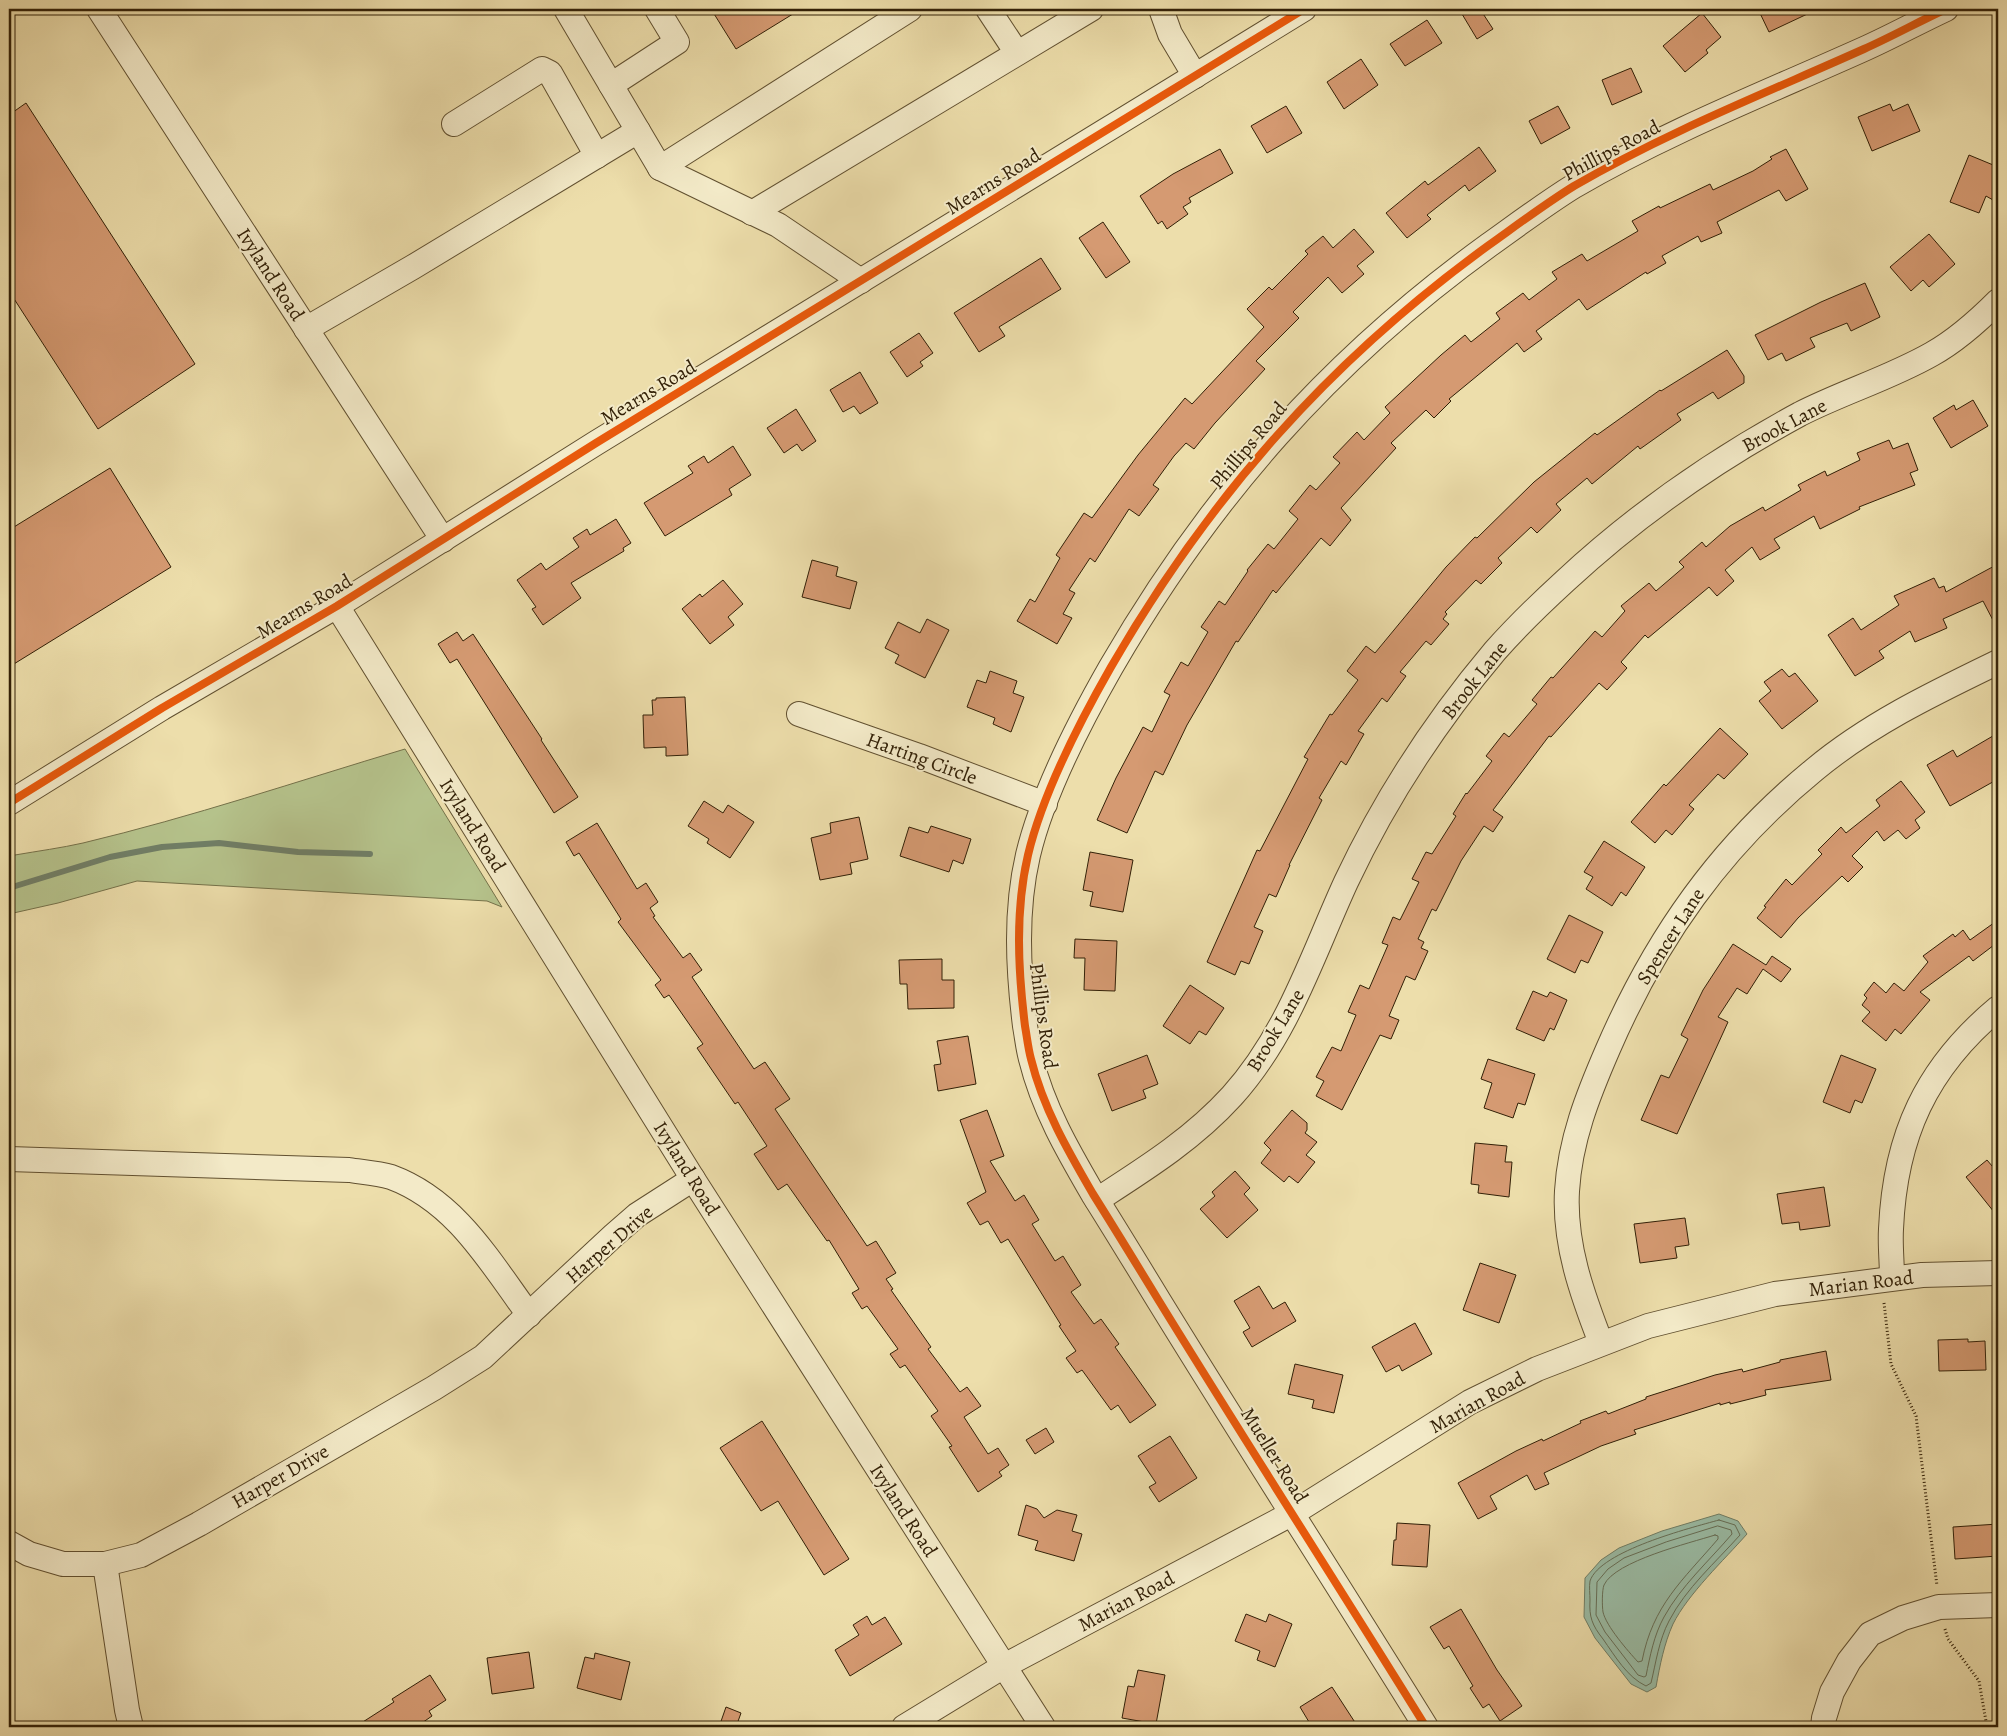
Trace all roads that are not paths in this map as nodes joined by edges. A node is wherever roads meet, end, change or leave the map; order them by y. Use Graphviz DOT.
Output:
graph roads {
  1 [pos="99,9"];
  2 [pos="566,9"];
  3 [pos="657,9"];
  4 [pos="910,9"];
  5 [pos="988,9"];
  6 [pos="1091,9"];
  7 [pos="1161,9"];
  8 [pos="1304,9"];
  9 [pos="1946,9"];
  10 [pos="1017,53"];
  11 [pos="1194,76"];
  12 [pos="611,85"];
  13 [pos="454,124"];
  14 [pos="638,131"];
  15 [pos="597,156"];
  16 [pos="660,168"];
  17 [pos="752,213"];
  18 [pos="862,281"];
  19 [pos="1998,301"];
  20 [pos="306,329"];
  21 [pos="443,540"];
  22 [pos="337,606"];
  23 [pos="1998,662"];
  24 [pos="799,714"];
  25 [pos="9,803"];
  26 [pos="1045,804"];
  27 [pos="1998,1008"];
  28 [pos="9,1159"];
  29 [pos="693,1179"];
  30 [pos="1097,1200"];
  31 [pos="1998,1273"];
  32 [pos="1887,1279"];
  33 [pos="529,1315"];
  34 [pos="1601,1343"];
  35 [pos="1293,1513"];
  36 [pos="9,1543"];
  37 [pos="105,1564"];
  38 [pos="1998,1605"];
  39 [pos="1004,1666"];
  40 [pos="131,1727"];
  41 [pos="904,1727"];
  42 [pos="1043,1727"];
  43 [pos="1426,1727"];
  44 [pos="1824,1727"];
  1 -- 20 [label="street, Ivyland Road"];
  2 -- 12 [label="street"];
  3 -- 12 [label="street"];
  4 -- 16 [label="street"];
  5 -- 10 [label="street"];
  6 -- 10 [label="street"];
  7 -- 11 [label="street"];
  8 -- 11 [label="street, Mearns Road"];
  9 -- 26 [label="street, Phillips Road"];
  10 -- 17 [label="street"];
  11 -- 18 [label="street, Mearns Road"];
  12 -- 14 [label="street"];
  13 -- 15 [label="street"];
  14 -- 15 [label="street"];
  14 -- 16 [label="street"];
  15 -- 20 [label="street"];
  16 -- 17 [label="street"];
  17 -- 18 [label="street"];
  18 -- 21 [label="street, Mearns Road"];
  19 -- 30 [label="street, Brook Lane"];
  20 -- 21 [label="street, Ivyland Road"];
  21 -- 22 [label="street, Mearns Road"];
  22 -- 25 [label="street, Mearns Road"];
  22 -- 29 [label="street, Ivyland Road"];
  23 -- 34 [label="street, Spencer Lane"];
  24 -- 26 [label="street, Harting Circle"];
  26 -- 30 [label="street, Phillips Road"];
  27 -- 32 [label="street"];
  28 -- 33 [label="street"];
  29 -- 33 [label="street, Harper Drive"];
  29 -- 39 [label="street, Ivyland Road"];
  30 -- 35 [label="street, Mueller Road"];
  31 -- 32 [label="street, Marian Road"];
  32 -- 34 [label="street, Marian Road"];
  33 -- 37 [label="street, Harper Drive"];
  34 -- 35 [label="street, Marian Road"];
  35 -- 39 [label="street, Marian Road"];
  35 -- 43 [label="street, Mueller Road"];
  36 -- 37 [label="street, Harper Drive"];
  37 -- 40 [label="street"];
  38 -- 44 [label="street"];
  39 -- 41 [label="street, Marian Road"];
  39 -- 42 [label="street, Ivyland Road"];
}
